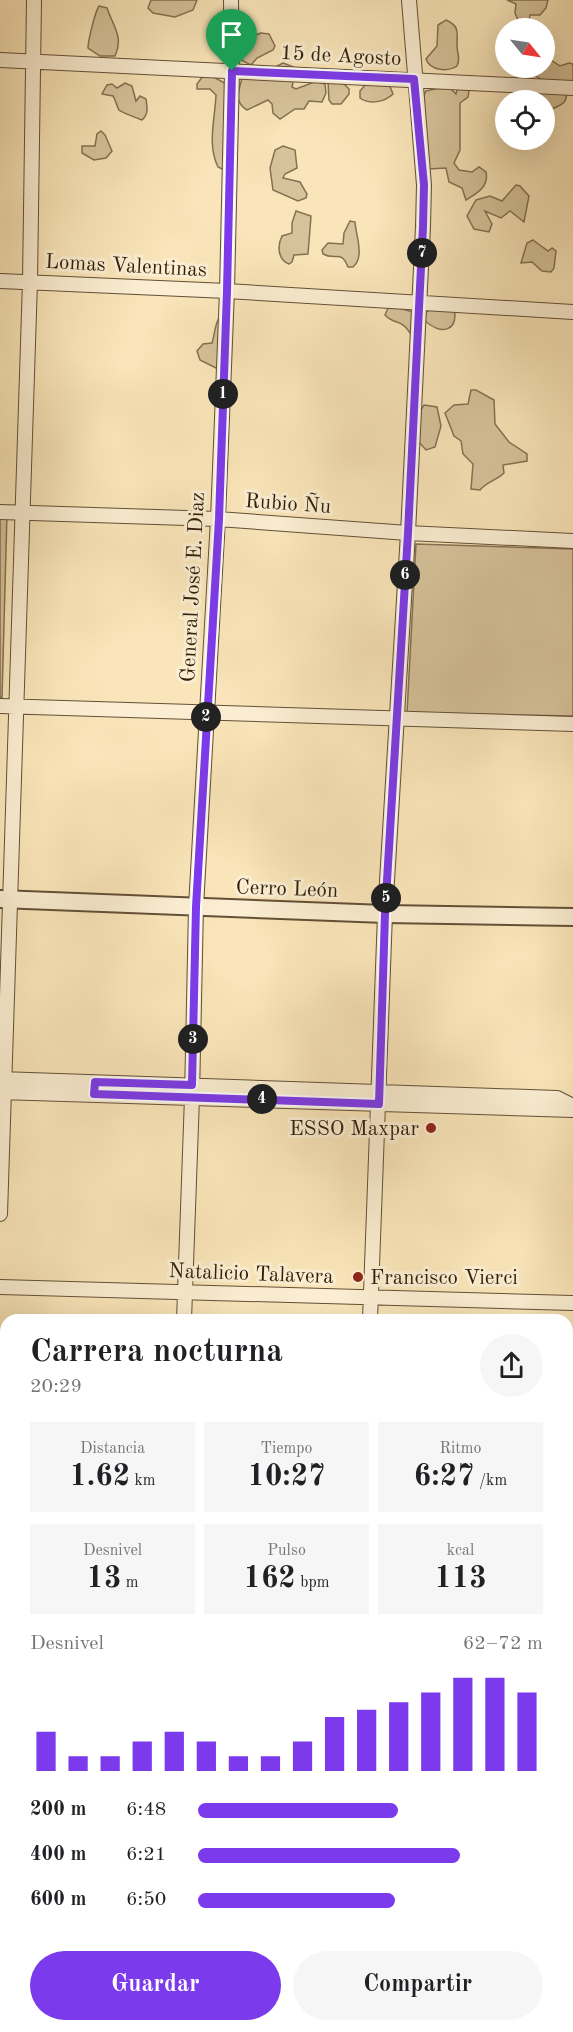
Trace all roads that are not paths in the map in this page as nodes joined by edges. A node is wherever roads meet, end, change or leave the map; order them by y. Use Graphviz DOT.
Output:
graph roads {
  1 [pos="34,0"];
  2 [pos="231,0"];
  3 [pos="409,0"];
  4 [pos="0,60"];
  5 [pos="33,61"];
  6 [pos="232,71"];
  7 [pos="414,79"];
  8 [pos="573,88"];
  9 [pos="0,281"];
  10 [pos="30,281"];
  11 [pos="227,291"];
  12 [pos="418,302"];
  13 [pos="573,312"];
  14 [pos="0,512"];
  15 [pos="23,513"];
  16 [pos="219,519"];
  17 [pos="408,533"];
  18 [pos="573,541"];
  19 [pos="0,706"];
  20 [pos="16,707"];
  21 [pos="206,712"];
  22 [pos="396,720"];
  23 [pos="573,724"];
  24 [pos="5,899"];
  25 [pos="196,907"];
  26 [pos="385,914"];
  27 [pos="573,917"];
  28 [pos="2,1085"];
  29 [pos="192,1091"];
  30 [pos="379,1098"];
  31 [pos="573,1108"];
  32 [pos="0,1214"];
  33 [pos="0,1287"];
  34 [pos="185,1292"];
  35 [pos="371,1297"];
  36 [pos="573,1303"];
  37 [pos="184,1314"];
  38 [pos="370,1314"];
  1 -- 5 [label="street"];
  2 -- 6 [label="street, General José E. Diaz"];
  3 -- 7 [label="street"];
  4 -- 5 [label="street, 15 de Agosto"];
  5 -- 6 [label="street, 15 de Agosto"];
  5 -- 10 [label="street"];
  6 -- 7 [label="street, 15 de Agosto"];
  6 -- 11 [label="street, General José E. Diaz"];
  7 -- 8 [label="street, 15 de Agosto"];
  7 -- 12 [label="street"];
  9 -- 10 [label="street, Lomas Valentinas"];
  10 -- 11 [label="street, Lomas Valentinas"];
  10 -- 15 [label="street"];
  11 -- 12 [label="street, Lomas Valentinas"];
  11 -- 16 [label="street, General José E. Diaz"];
  12 -- 13 [label="street, Lomas Valentinas"];
  12 -- 17 [label="street"];
  14 -- 15 [label="street, Rubio Ñu"];
  15 -- 16 [label="street, Rubio Ñu"];
  15 -- 20 [label="street"];
  16 -- 17 [label="street, Rubio Ñu"];
  16 -- 21 [label="street, General José E. Diaz"];
  17 -- 18 [label="street, Rubio Ñu"];
  17 -- 22 [label="street"];
  19 -- 20 [label="street"];
  20 -- 21 [label="street"];
  20 -- 24 [label="street"];
  21 -- 22 [label="street"];
  21 -- 25 [label="street, General José E. Diaz"];
  22 -- 23 [label="street"];
  22 -- 26 [label="street"];
  24 -- 25 [label="street, Cerro León"];
  24 -- 28 [label="street"];
  25 -- 26 [label="street, Cerro León"];
  25 -- 29 [label="street, General José E. Diaz"];
  26 -- 27 [label="street, Cerro León"];
  26 -- 30 [label="street"];
  28 -- 29 [label="street"];
  28 -- 32 [label="street"];
  29 -- 30 [label="street"];
  29 -- 34 [label="street, General José E. Diaz"];
  30 -- 31 [label="street"];
  30 -- 35 [label="street"];
  33 -- 34 [label="street, Natalicio Talavera"];
  34 -- 35 [label="street, Natalicio Talavera"];
  34 -- 37 [label="street, General José E. Diaz"];
  35 -- 36 [label="street, Natalicio Talavera"];
  35 -- 38 [label="street"];
}
